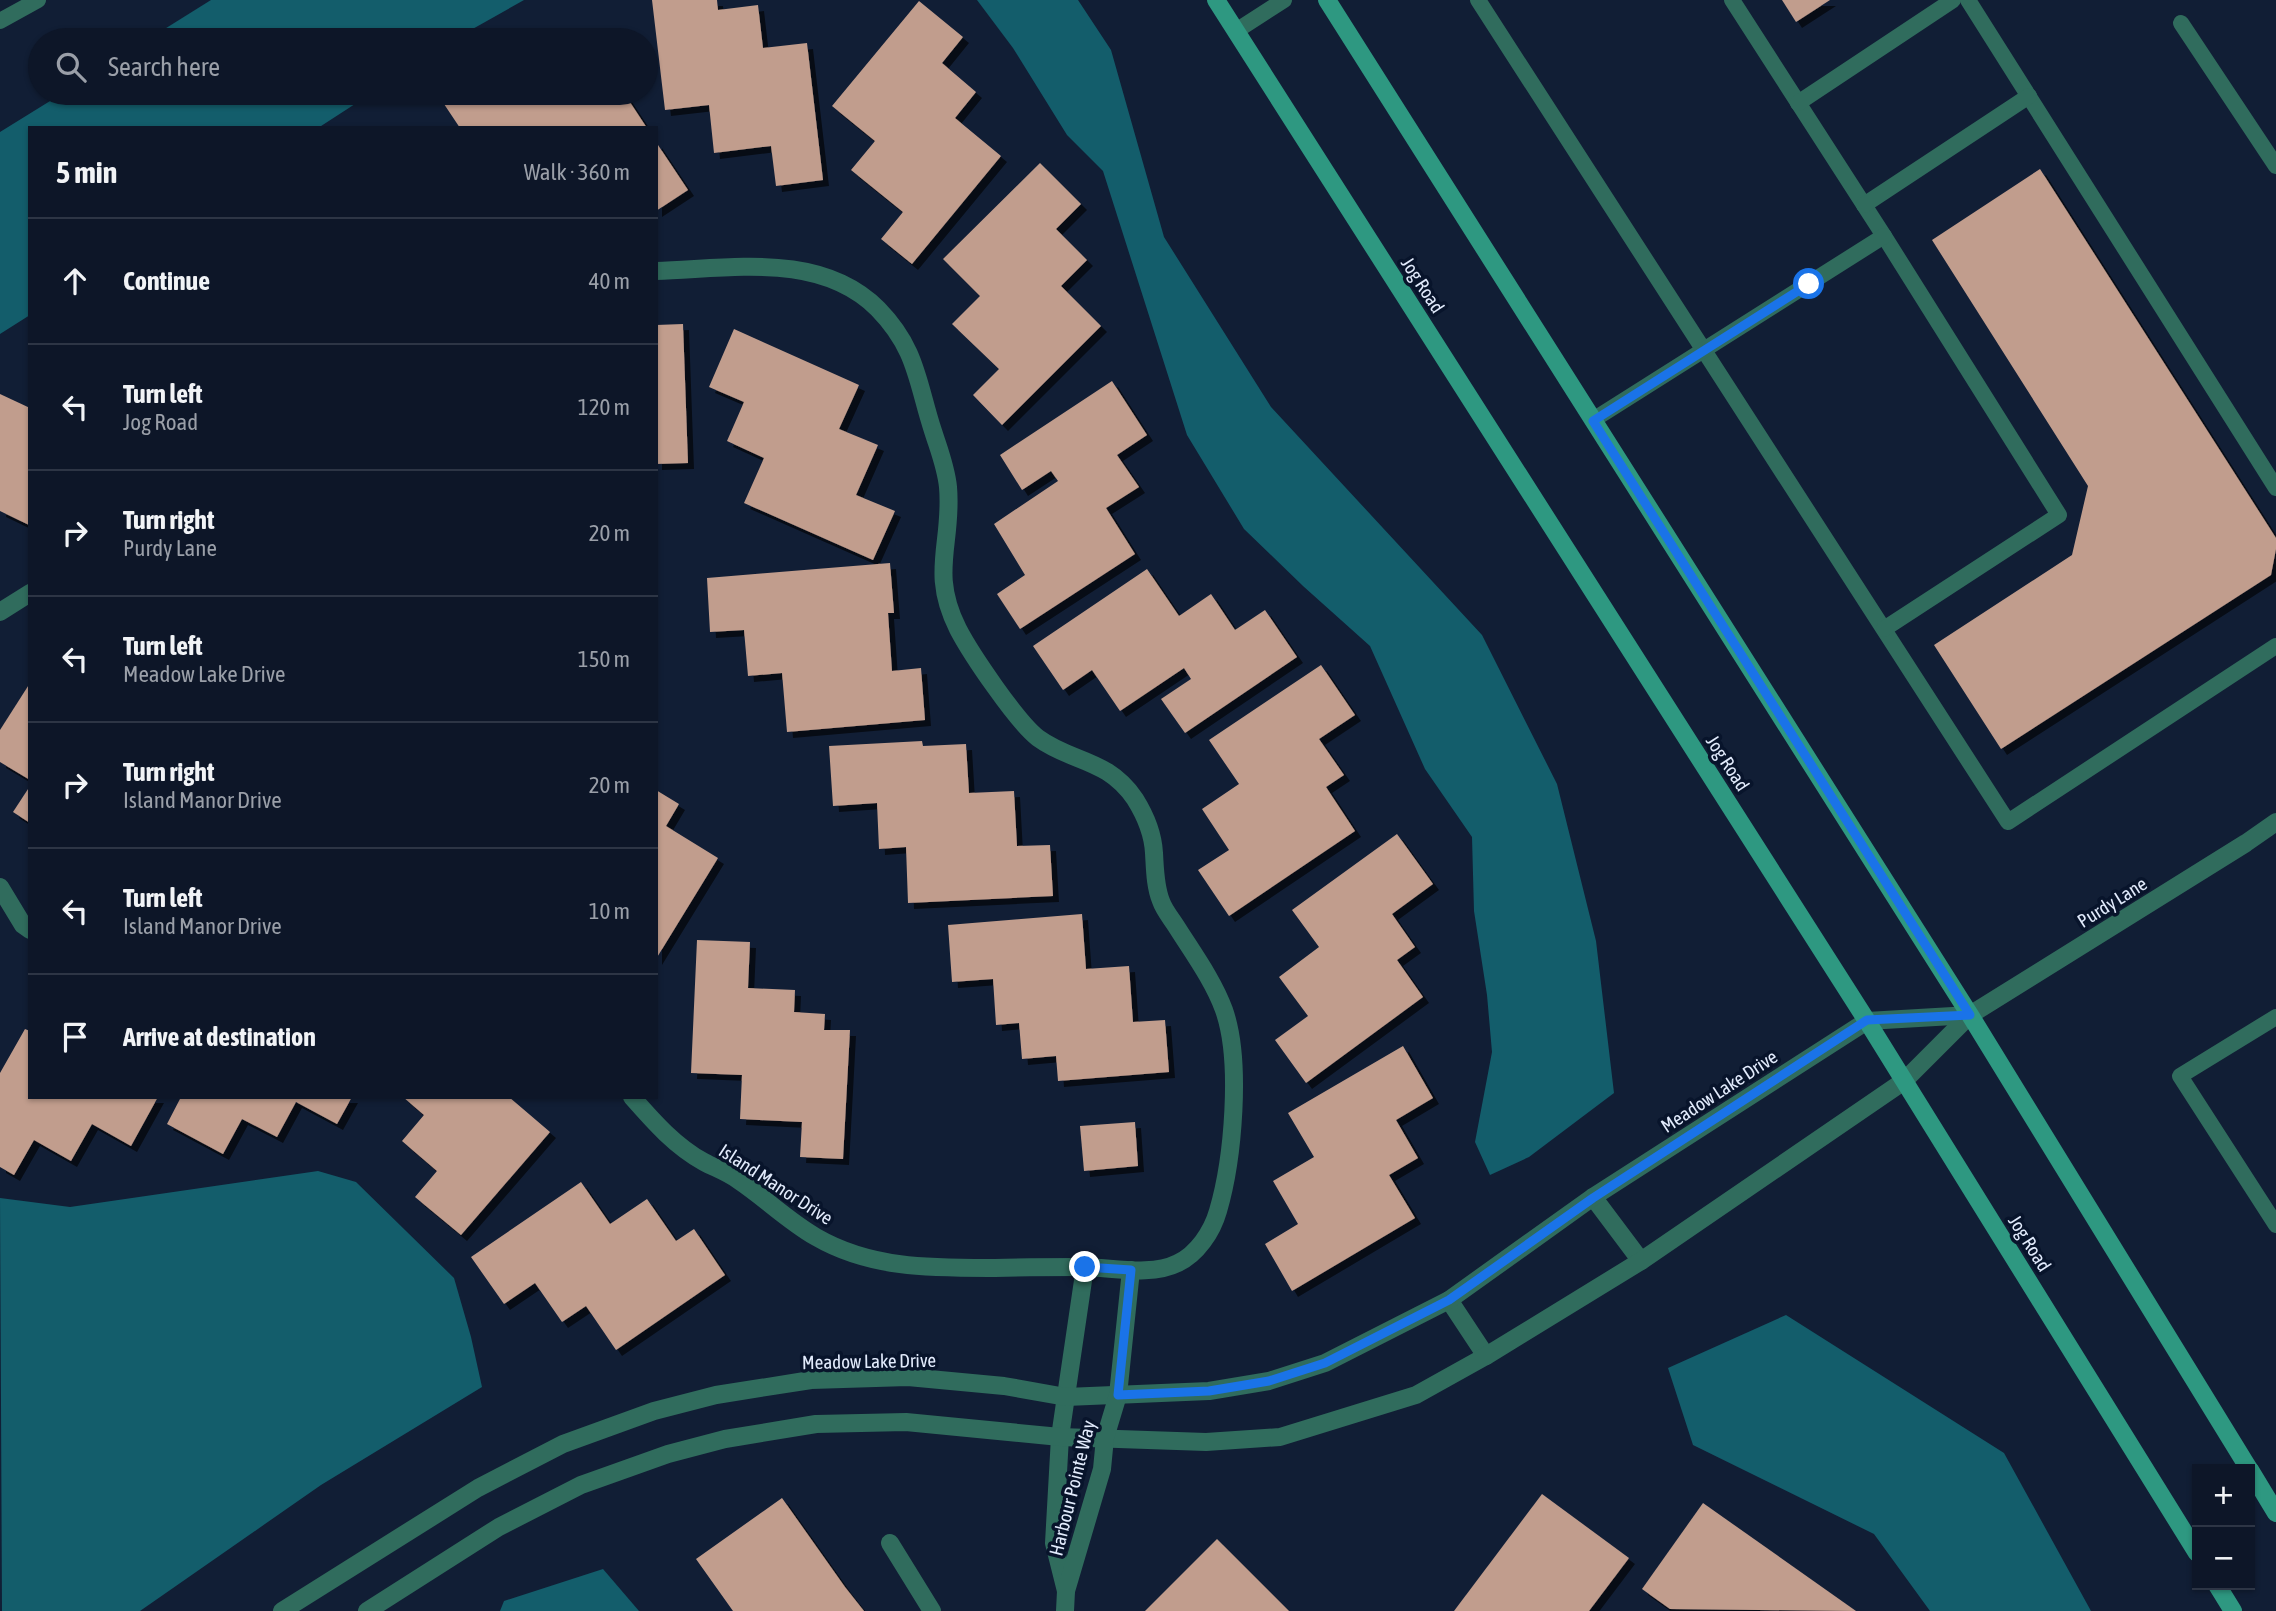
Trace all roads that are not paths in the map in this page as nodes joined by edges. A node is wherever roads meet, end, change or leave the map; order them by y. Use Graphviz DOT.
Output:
graph roads {
  1 [pos="38,0"];
  2 [pos="1216,0"];
  3 [pos="1284,0"];
  4 [pos="1327,0"];
  5 [pos="1478,0"];
  6 [pos="1732,0"];
  7 [pos="1953,0"];
  8 [pos="1968,0"];
  9 [pos="0,21"];
  10 [pos="2181,23"];
  11 [pos="1236,31"];
  12 [pos="2029,96"];
  13 [pos="1798,103"];
  14 [pos="2276,166"];
  15 [pos="1864,205"];
  16 [pos="1884,236"];
  17 [pos="658,271"];
  18 [pos="1704,351"];
  19 [pos="1593,421"];
  20 [pos="2276,488"];
  21 [pos="28,594"];
  22 [pos="0,612"];
  23 [pos="1884,629"];
  24 [pos="2276,646"];
  25 [pos="2276,822"];
  26 [pos="0,887"];
  27 [pos="28,929"];
  28 [pos="1970,1015"];
  29 [pos="2276,1017"];
  30 [pos="1867,1020"];
  31 [pos="1905,1081"];
  32 [pos="634,1099"];
  33 [pos="1593,1198"];
  34 [pos="2276,1225"];
  35 [pos="1641,1261"];
  36 [pos="1085,1267"];
  37 [pos="1131,1270"];
  38 [pos="1449,1300"];
  39 [pos="1486,1356"];
  40 [pos="1118,1395"];
  41 [pos="1066,1397"];
  42 [pos="1060,1437"];
  43 [pos="1105,1438"];
  44 [pos="2245,1464"];
  45 [pos="2255,1480"];
  46 [pos="2276,1513"];
  47 [pos="890,1543"];
  48 [pos="2192,1545"];
  49 [pos="2220,1590"];
  50 [pos="1066,1591"];
  51 [pos="282,1611"];
  52 [pos="367,1611"];
  53 [pos="932,1611"];
  54 [pos="1065,1611"];
  55 [pos="2233,1611"];
  1 -- 9 [label="lane"];
  2 -- 11 [label="main road, Jog Road"];
  3 -- 11 [label="lane"];
  4 -- 19 [label="main road"];
  5 -- 18 [label="lane"];
  6 -- 13 [label="lane"];
  7 -- 13 [label="lane"];
  8 -- 12 [label="lane"];
  10 -- 14 [label="lane"];
  11 -- 30 [label="main road, Jog Road"];
  12 -- 15 [label="lane"];
  12 -- 20 [label="lane"];
  13 -- 15 [label="lane"];
  15 -- 16 [label="lane"];
  16 -- 18 [label="lane"];
  16 -- 23 [label="lane"];
  17 -- 37 [label="street, Island Manor Drive"];
  18 -- 19 [label="lane"];
  18 -- 23 [label="lane"];
  19 -- 28 [label="main road"];
  21 -- 22 [label="street"];
  23 -- 24 [label="lane"];
  25 -- 28 [label="street, Purdy Lane"];
  26 -- 27 [label="street"];
  28 -- 30 [label="street, Purdy Lane"];
  28 -- 31 [label="street, Purdy Lane"];
  28 -- 44 [label="main road"];
  29 -- 34 [label="lane"];
  30 -- 31 [label="main road, Jog Road"];
  30 -- 33 [label="street, Meadow Lake Drive"];
  31 -- 35 [label="street"];
  31 -- 48 [label="main road, Jog Road"];
  32 -- 36 [label="street, Island Manor Drive"];
  33 -- 35 [label="street"];
  33 -- 38 [label="street, Meadow Lake Drive"];
  35 -- 39 [label="street"];
  36 -- 37 [label="street, Island Manor Drive"];
  36 -- 41 [label="street"];
  37 -- 40 [label="street"];
  38 -- 39 [label="street"];
  38 -- 40 [label="street, Meadow Lake Drive"];
  39 -- 43 [label="street"];
  40 -- 41 [label="street, Meadow Lake Drive"];
  40 -- 43 [label="street, Harbour Pointe Way"];
  41 -- 42 [label="street, Harbour Pointe Way"];
  41 -- 51 [label="street, Meadow Lake Drive"];
  42 -- 43 [label="street"];
  42 -- 50 [label="street, Harbour Pointe Way"];
  42 -- 52 [label="street"];
  43 -- 50 [label="street, Harbour Pointe Way"];
  45 -- 46 [label="main road"];
  47 -- 53 [label="street"];
  49 -- 55 [label="main road"];
  50 -- 54 [label="street, Harbour Pointe Way"];
}
